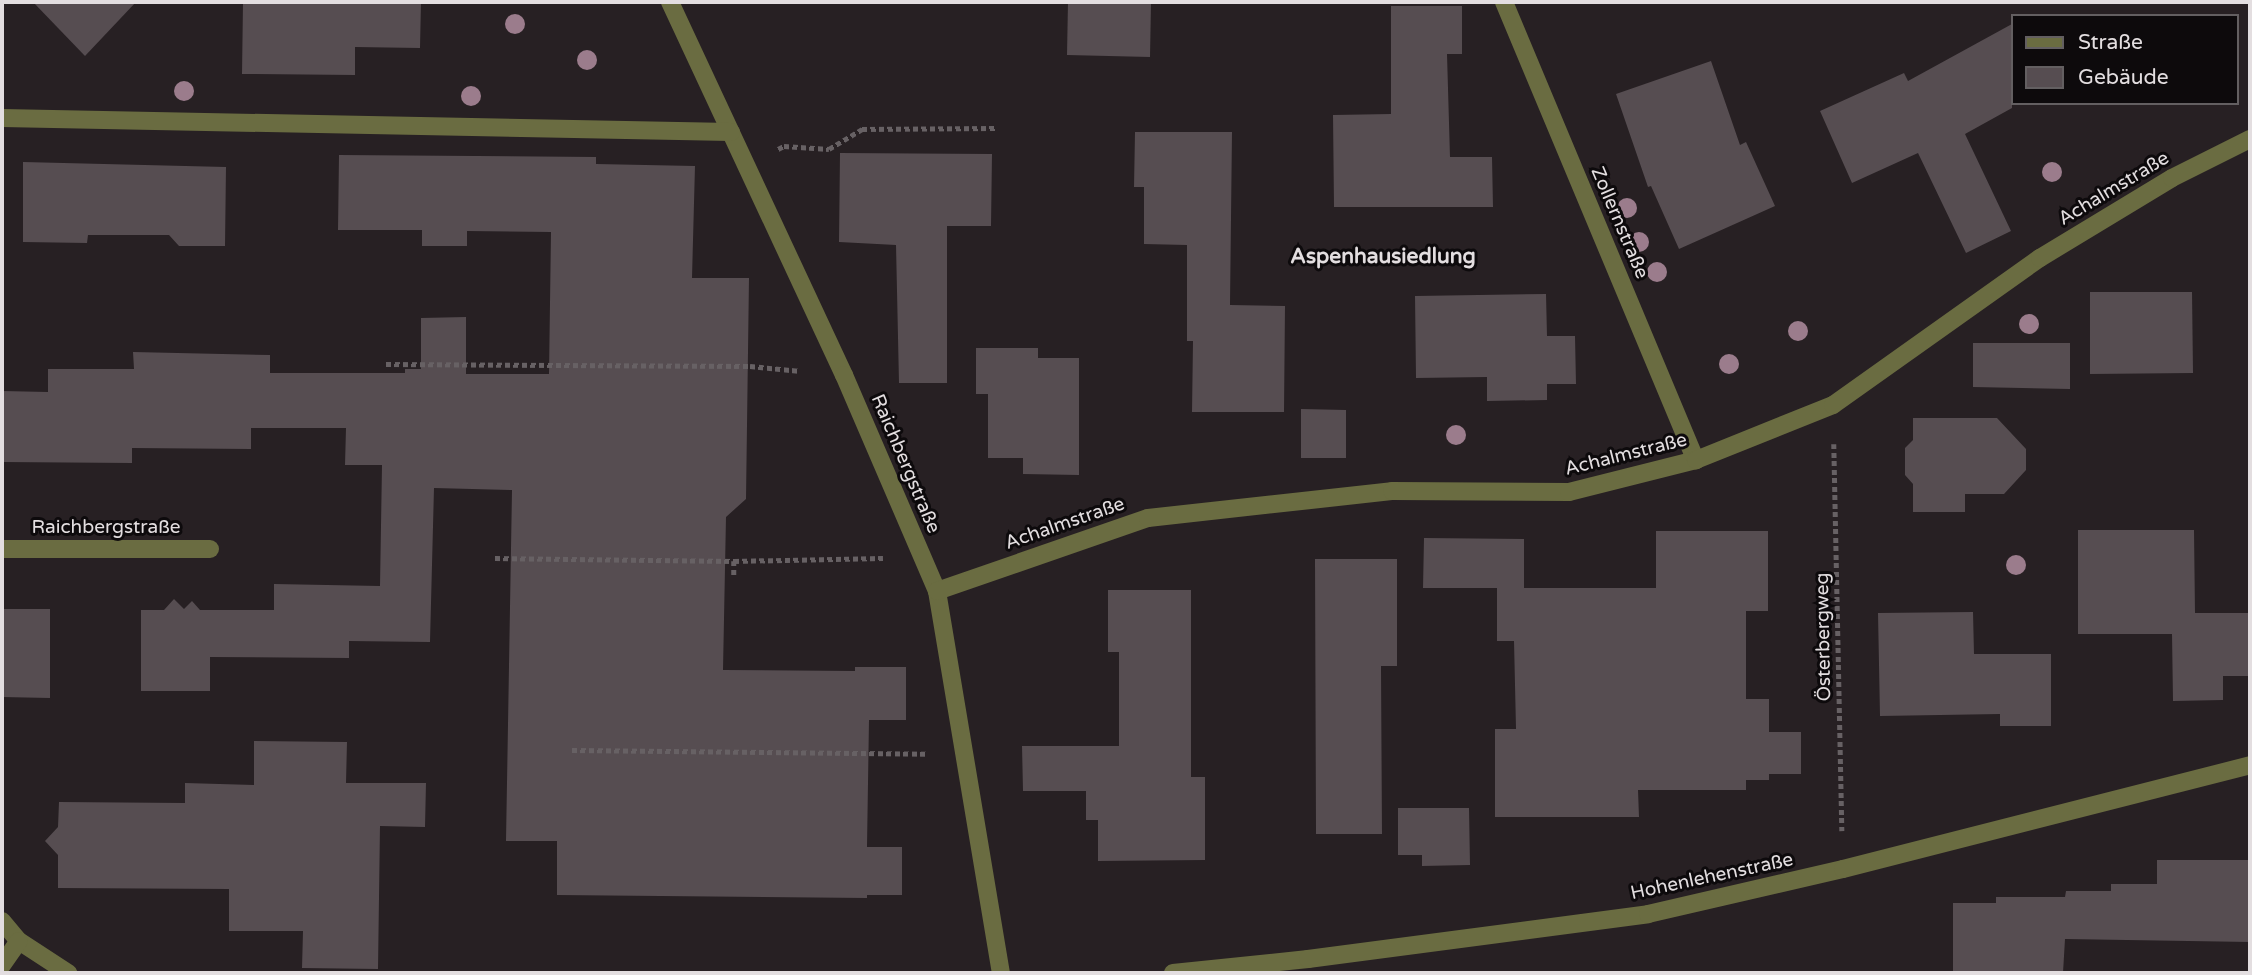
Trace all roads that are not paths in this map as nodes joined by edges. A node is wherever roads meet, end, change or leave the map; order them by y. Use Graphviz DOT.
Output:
graph roads {
  1 [pos="670,2"];
  2 [pos="1504,2"];
  3 [pos="2,118"];
  4 [pos="731,132"];
  5 [pos="2250,139"];
  6 [pos="1696,460"];
  7 [pos="2,549"];
  8 [pos="210,549"];
  9 [pos="937,591"];
  10 [pos="2250,765"];
  11 [pos="2,921"];
  12 [pos="19,941"];
  13 [pos="2,965"];
  14 [pos="68,973"];
  15 [pos="1002,973"];
  16 [pos="1173,973"];
  1 -- 4 [label="street, Raichbergstraße"];
  2 -- 6 [label="street, Zollernstraße"];
  3 -- 4 [label="street"];
  4 -- 9 [label="street, Raichbergstraße"];
  5 -- 6 [label="street, Achalmstraße"];
  6 -- 9 [label="street, Achalmstraße"];
  7 -- 8 [label="street, Raichbergstraße"];
  9 -- 15 [label="street, Raichbergstraße"];
  10 -- 16 [label="street, Hohenlehenstraße"];
  11 -- 12 [label="street"];
  12 -- 13 [label="street"];
  12 -- 14 [label="street"];
}
